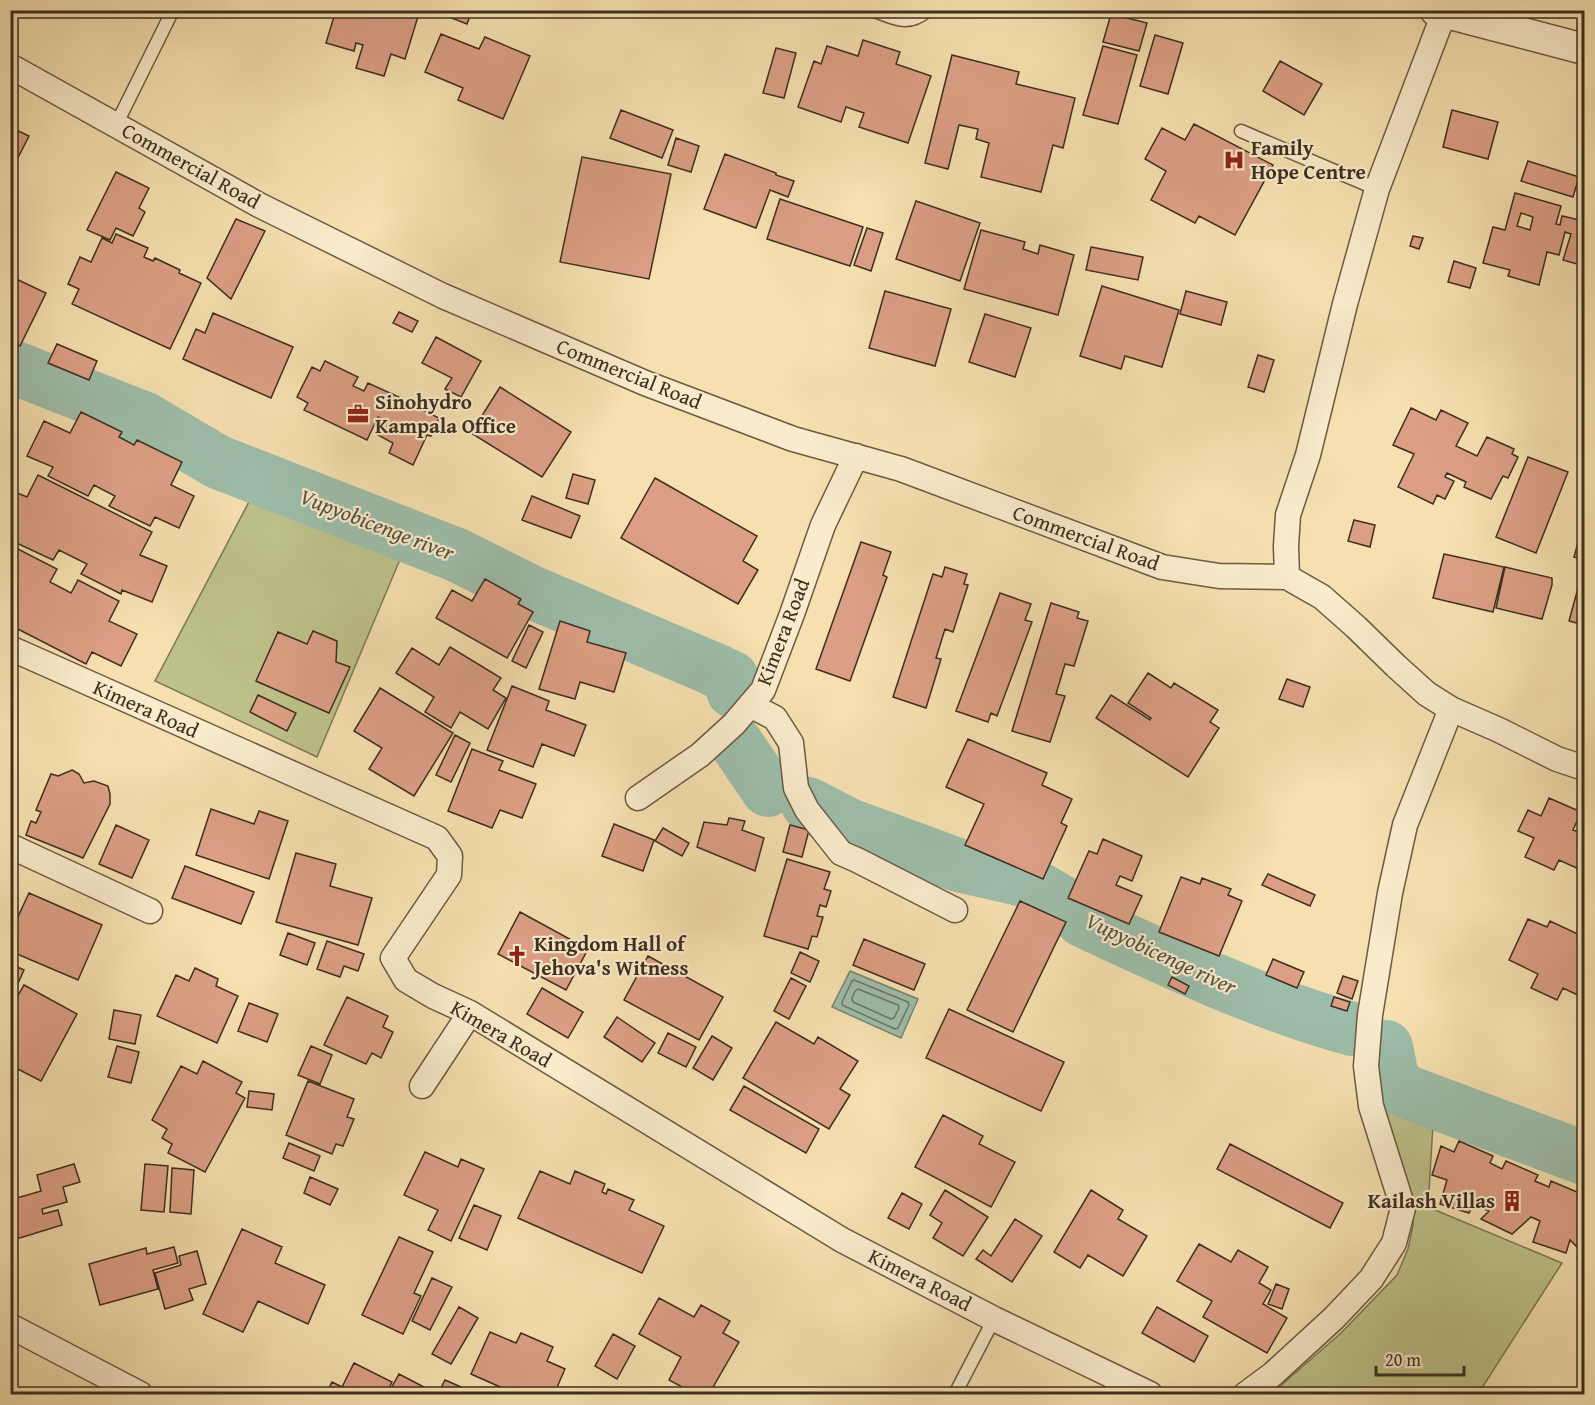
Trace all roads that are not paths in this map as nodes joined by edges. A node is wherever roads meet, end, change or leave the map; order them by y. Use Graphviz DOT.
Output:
graph roads {
  1 [pos="173,10"];
  2 [pos="872,10"];
  3 [pos="928,10"];
  4 [pos="1440,12"];
  5 [pos="1584,49"];
  6 [pos="10,66"];
  7 [pos="116,124"];
  8 [pos="1241,131"];
  9 [pos="1377,189"];
  10 [pos="856,456"];
  11 [pos="1287,578"];
  12 [pos="10,648"];
  13 [pos="750,705"];
  14 [pos="1452,709"];
  15 [pos="1584,767"];
  16 [pos="638,798"];
  17 [pos="10,846"];
  18 [pos="955,910"];
  19 [pos="150,911"];
  20 [pos="470,1013"];
  21 [pos="423,1086"];
  22 [pos="994,1319"];
  23 [pos="10,1326"];
  24 [pos="140,1395"];
  25 [pos="955,1395"];
  26 [pos="1149,1395"];
  27 [pos="1246,1395"];
  1 -- 7 [label="lane"];
  2 -- 3 [label="lane"];
  4 -- 5 [label="street"];
  4 -- 9 [label="street"];
  6 -- 7 [label="street, Commercial Road"];
  7 -- 10 [label="street, Commercial Road"];
  8 -- 9 [label="lane"];
  9 -- 11 [label="street"];
  10 -- 11 [label="street, Commercial Road"];
  10 -- 13 [label="street, Kimera Road"];
  11 -- 14 [label="street, Commercial Road"];
  12 -- 20 [label="street, Kimera Road"];
  13 -- 16 [label="street, Kimera Road"];
  13 -- 18 [label="street"];
  14 -- 15 [label="street, Commercial Road"];
  14 -- 27 [label="street"];
  17 -- 19 [label="street"];
  20 -- 21 [label="street"];
  20 -- 22 [label="street, Kimera Road"];
  22 -- 25 [label="lane"];
  22 -- 26 [label="street, Kimera Road"];
  23 -- 24 [label="street"];
}
